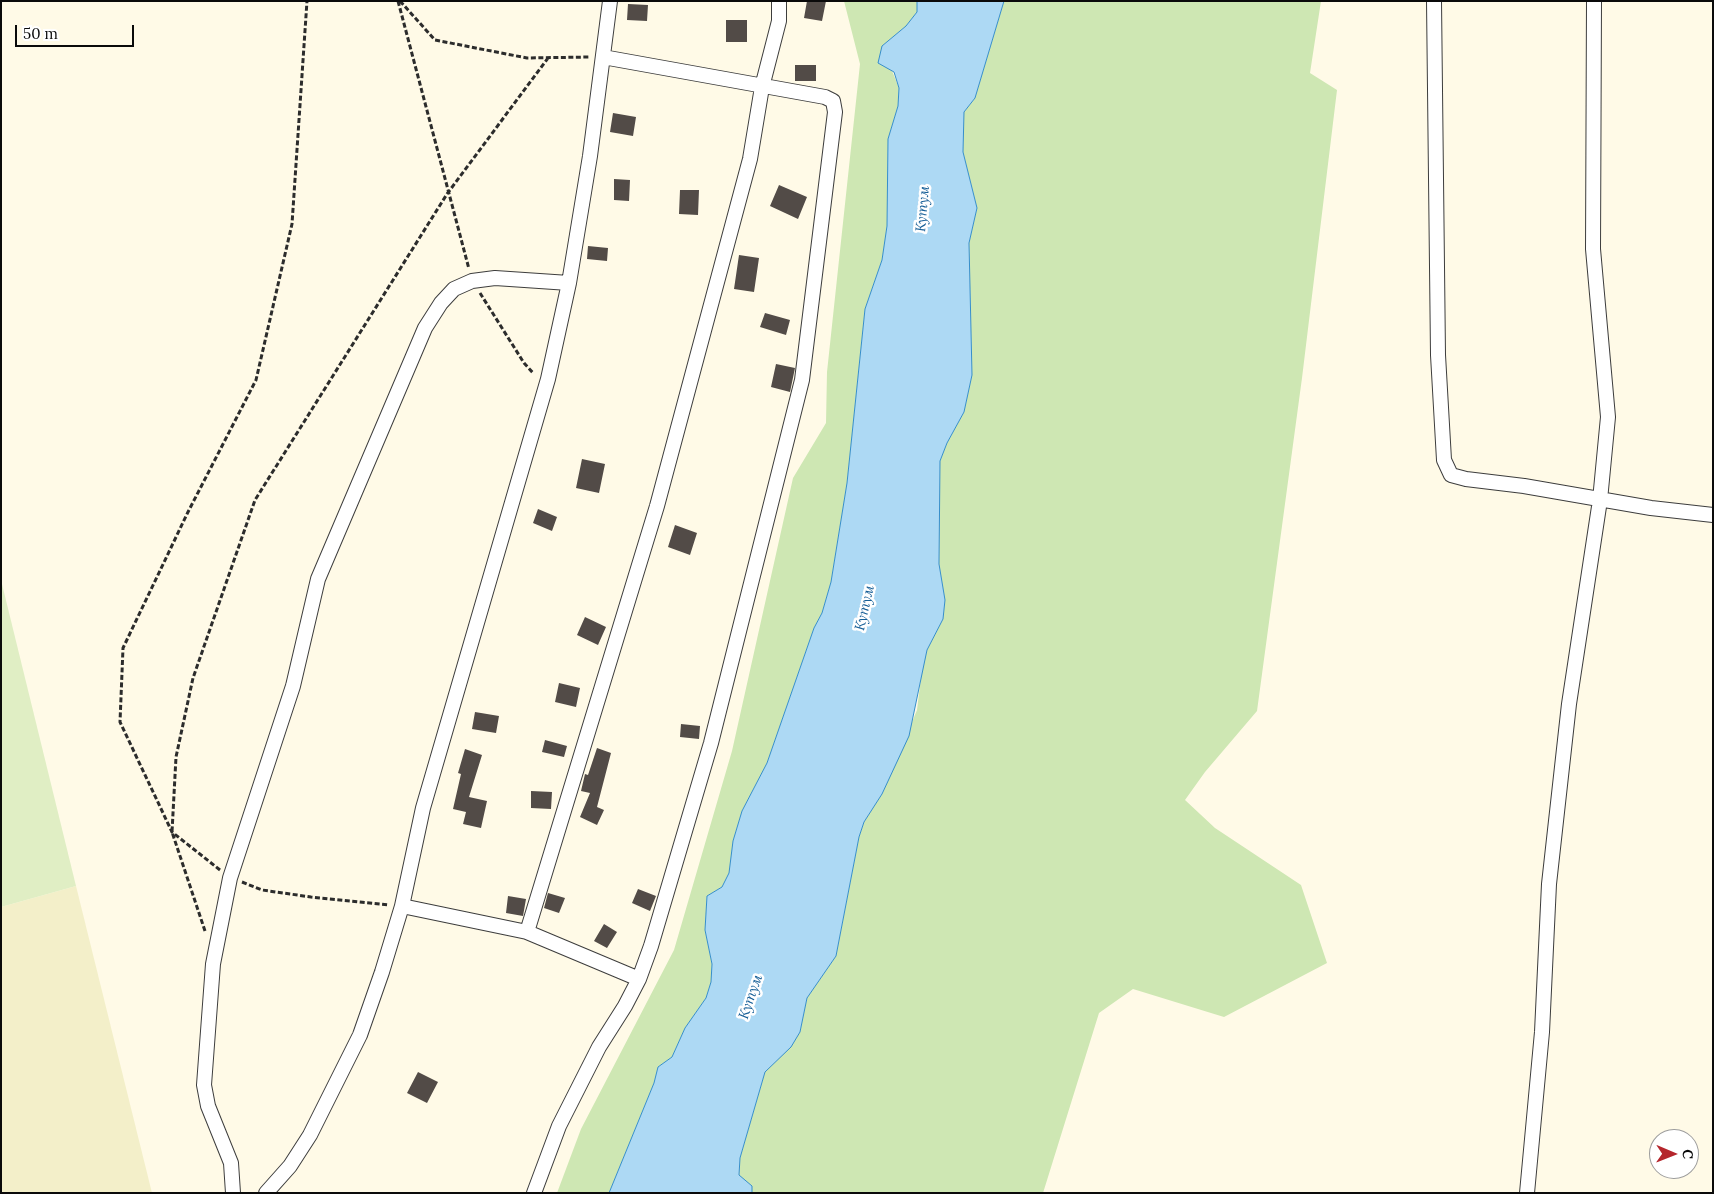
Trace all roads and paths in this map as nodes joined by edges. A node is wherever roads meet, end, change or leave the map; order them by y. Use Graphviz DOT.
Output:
graph roads {
  1 [pos="307,1"];
  2 [pos="399,1"];
  3 [pos="610,1"];
  4 [pos="779,1"];
  5 [pos="1434,1"];
  6 [pos="1594,1"];
  7 [pos="548,58"];
  8 [pos="603,58"];
  9 [pos="762,87"];
  10 [pos="448,194"];
  11 [pos="472,280"];
  12 [pos="569,283"];
  13 [pos="548,380"];
  14 [pos="1600,500"];
  15 [pos="1713,515"];
  16 [pos="172,832"];
  17 [pos="230,878"];
  18 [pos="402,906"];
  19 [pos="528,932"];
  20 [pos="207,940"];
  21 [pos="639,979"];
  22 [pos="233,1193"];
  23 [pos="266,1193"];
  24 [pos="534,1193"];
  25 [pos="1526,1193"];
  1 -- 16 [label="path"];
  2 -- 7 [label="path"];
  2 -- 10 [label="path"];
  3 -- 8 [label="street"];
  4 -- 9 [label="street"];
  5 -- 14 [label="street"];
  6 -- 14 [label="street"];
  7 -- 8 [label="path"];
  7 -- 10 [label="path"];
  8 -- 9 [label="street"];
  8 -- 12 [label="street"];
  9 -- 19 [label="street"];
  9 -- 21 [label="street"];
  10 -- 11 [label="path"];
  10 -- 16 [label="path"];
  11 -- 12 [label="street"];
  11 -- 13 [label="path"];
  11 -- 17 [label="street"];
  12 -- 13 [label="street"];
  13 -- 18 [label="street"];
  14 -- 15 [label="street"];
  14 -- 25 [label="street"];
  16 -- 17 [label="path"];
  16 -- 20 [label="path"];
  17 -- 18 [label="path"];
  17 -- 22 [label="street"];
  18 -- 19 [label="street"];
  18 -- 23 [label="street"];
  19 -- 21 [label="street"];
  21 -- 24 [label="street"];
}
